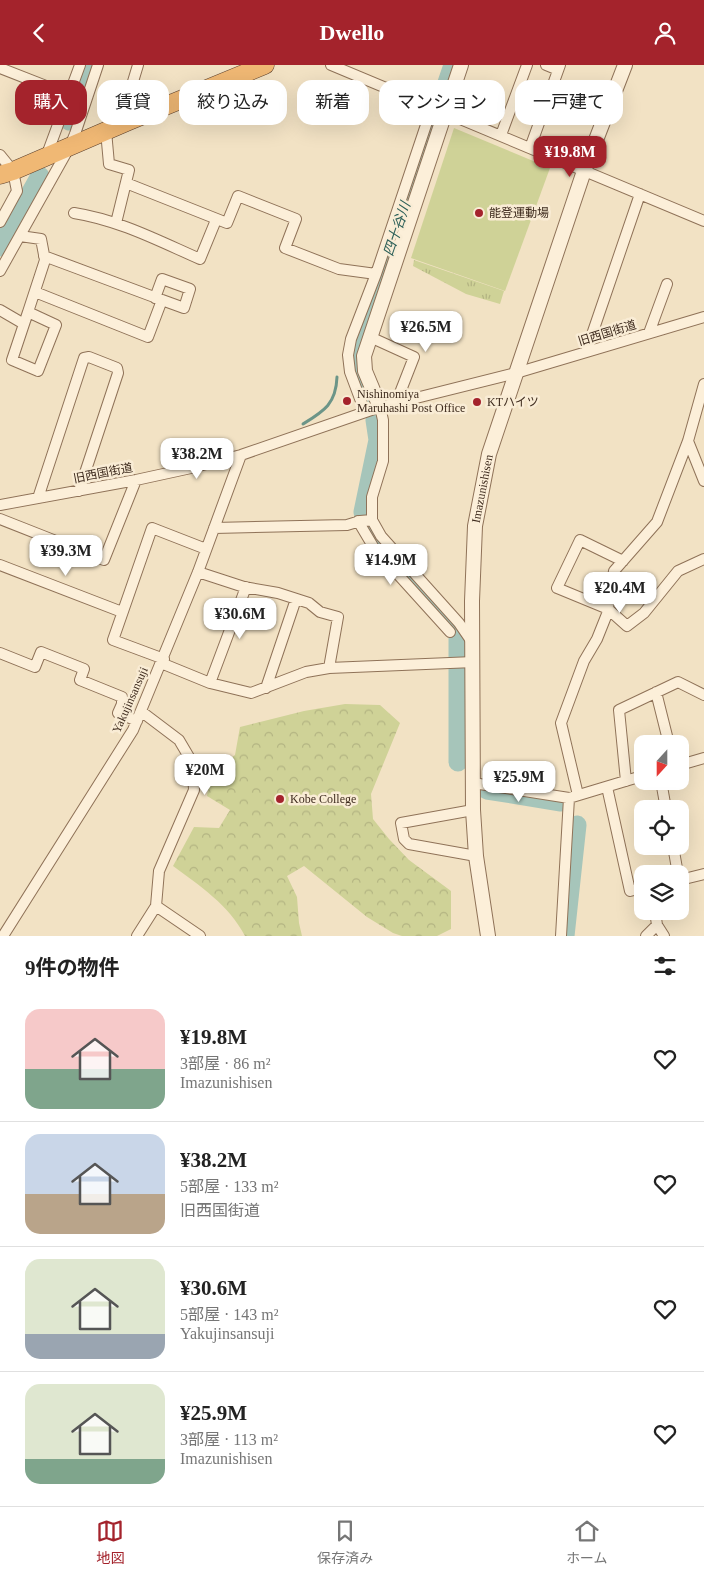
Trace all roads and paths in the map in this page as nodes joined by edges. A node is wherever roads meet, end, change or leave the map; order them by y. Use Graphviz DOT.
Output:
graph roads {
  1 [pos="80,65"];
  2 [pos="98,65"];
  3 [pos="138,65"];
  4 [pos="265,65"];
  5 [pos="331,65"];
  6 [pos="461,65"];
  7 [pos="527,65"];
  8 [pos="546,65"];
  9 [pos="625,65"];
  10 [pos="559,67"];
  11 [pos="0,69"];
  12 [pos="233,72"];
  13 [pos="30,80"];
  14 [pos="75,80"];
  15 [pos="133,80"];
  16 [pos="454,80"];
  17 [pos="379,85"];
  18 [pos="169,102"];
  19 [pos="57,125"];
  20 [pos="120,125"];
  21 [pos="433,125"];
  22 [pos="434,125"];
  23 [pos="476,125"];
  24 [pos="106,131"];
  25 [pos="501,135"];
  26 [pos="70,146"];
  27 [pos="530,148"];
  28 [pos="0,155"];
  29 [pos="46,157"];
  30 [pos="584,171"];
  31 [pos="3,174"];
  32 [pos="126,183"];
  33 [pos="640,194"];
  34 [pos="74,213"];
  35 [pos="216,220"];
  36 [pos="0,221"];
  37 [pos="704,221"];
  38 [pos="116,223"];
  39 [pos="20,236"];
  40 [pos="44,256"];
  41 [pos="0,271"];
  42 [pos="376,274"];
  43 [pos="667,283"];
  44 [pos="35,292"];
  45 [pos="0,310"];
  46 [pos="28,312"];
  47 [pos="704,317"];
  48 [pos="24,323"];
  49 [pos="649,333"];
  50 [pos="370,337"];
  51 [pos="586,352"];
  52 [pos="516,373"];
  53 [pos="704,384"];
  54 [pos="396,403"];
  55 [pos="380,407"];
  56 [pos="365,412"];
  57 [pos="688,441"];
  58 [pos="241,455"];
  59 [pos="136,480"];
  60 [pos="704,481"];
  61 [pos="78,491"];
  62 [pos="38,498"];
  63 [pos="0,505"];
  64 [pos="0,519"];
  65 [pos="364,520"];
  66 [pos="214,529"];
  67 [pos="206,549"];
  68 [pos="704,559"];
  69 [pos="623,561"];
  70 [pos="0,565"];
  71 [pos="198,571"];
  72 [pos="246,587"];
  73 [pos="296,599"];
  74 [pos="608,609"];
  75 [pos="122,612"];
  76 [pos="450,632"];
  77 [pos="473,644"];
  78 [pos="0,653"];
  79 [pos="162,661"];
  80 [pos="464,663"];
  81 [pos="329,668"];
  82 [pos="210,683"];
  83 [pos="266,688"];
  84 [pos="656,693"];
  85 [pos="704,695"];
  86 [pos="140,716"];
  87 [pos="667,735"];
  88 [pos="704,758"];
  89 [pos="689,762"];
  90 [pos="634,778"];
  91 [pos="626,781"];
  92 [pos="473,783"];
  93 [pos="607,787"];
  94 [pos="574,797"];
  95 [pos="473,810"];
  96 [pos="476,856"];
  97 [pos="704,874"];
  98 [pos="689,878"];
  99 [pos="634,890"];
  100 [pos="156,906"];
  101 [pos="656,920"];
  102 [pos="657,925"];
  103 [pos="3,936"];
  104 [pos="137,936"];
  105 [pos="200,936"];
  106 [pos="488,936"];
  107 [pos="561,936"];
  108 [pos="646,936"];
  109 [pos="664,936"];
  1 -- 14 [label="street"];
  2 -- 26 [label="street"];
  3 -- 15 [label="street"];
  4 -- 12 [label="highway"];
  5 -- 17 [label="street"];
  6 -- 16 [label="street"];
  7 -- 25 [label="street"];
  8 -- 10 [label="street"];
  9 -- 30 [label="street, Imazunishisen"];
  10 -- 27 [label="street"];
  11 -- 13 [label="street"];
  12 -- 18 [label="highway"];
  19 -- 29 [label="street"];
  20 -- 24 [label="highway"];
  21 -- 42 [label="street"];
  22 -- 50 [label="street"];
  23 -- 25 [label="street"];
  24 -- 26 [label="highway"];
  24 -- 32 [label="street"];
  25 -- 27 [label="street"];
  26 -- 29 [label="highway"];
  26 -- 39 [label="street"];
  27 -- 30 [label="street"];
  28 -- 31 [label="street"];
  29 -- 31 [label="highway"];
  30 -- 33 [label="street"];
  30 -- 52 [label="street, Imazunishisen"];
  31 -- 36 [label="street"];
  32 -- 35 [label="street"];
  32 -- 38 [label="street"];
  33 -- 37 [label="street"];
  33 -- 51 [label="street"];
  34 -- 38 [label="street"];
  35 -- 38 [label="street"];
  35 -- 42 [label="street"];
  39 -- 40 [label="street"];
  39 -- 41 [label="street"];
  40 -- 44 [label="street"];
  40 -- 44 [label="street"];
  42 -- 56 [label="street"];
  43 -- 49 [label="street"];
  44 -- 46 [label="street"];
  45 -- 48 [label="street"];
  46 -- 48 [label="street"];
  46 -- 48 [label="street"];
  47 -- 49 [label="street, 旧西国街道"];
  49 -- 51 [label="street, 旧西国街道"];
  50 -- 54 [label="street"];
  50 -- 55 [label="street"];
  51 -- 52 [label="street, 旧西国街道"];
  52 -- 54 [label="street, 旧西国街道"];
  52 -- 77 [label="street, Imazunishisen"];
  53 -- 57 [label="street"];
  54 -- 55 [label="street, 旧西国街道"];
  55 -- 56 [label="street, 旧西国街道"];
  55 -- 65 [label="street"];
  56 -- 58 [label="street, 旧西国街道"];
  57 -- 60 [label="street"];
  57 -- 69 [label="street"];
  58 -- 59 [label="street, 旧西国街道"];
  58 -- 66 [label="street, Yakujinsansuji"];
  59 -- 61 [label="street, 旧西国街道"];
  59 -- 64 [label="street"];
  61 -- 62 [label="street, 旧西国街道"];
  61 -- 62 [label="street"];
  62 -- 63 [label="street, 旧西国街道"];
  65 -- 66 [label="street"];
  65 -- 76 [label="street"];
  65 -- 77 [label="street"];
  66 -- 67 [label="street, Yakujinsansuji"];
  67 -- 71 [label="street, Yakujinsansuji"];
  67 -- 75 [label="street"];
  68 -- 74 [label="street"];
  69 -- 74 [label="street"];
  69 -- 74 [label="street"];
  70 -- 75 [label="street"];
  71 -- 72 [label="street"];
  71 -- 79 [label="street, Yakujinsansuji"];
  72 -- 73 [label="street"];
  72 -- 82 [label="street"];
  73 -- 81 [label="street"];
  73 -- 83 [label="street"];
  74 -- 94 [label="street"];
  75 -- 79 [label="street"];
  77 -- 80 [label="street, Imazunishisen"];
  78 -- 86 [label="street"];
  79 -- 82 [label="street"];
  79 -- 86 [label="street, Yakujinsansuji"];
  80 -- 81 [label="street"];
  80 -- 92 [label="street, Imazunishisen"];
  81 -- 83 [label="street"];
  82 -- 83 [label="street"];
  84 -- 85 [label="street"];
  84 -- 87 [label="street"];
  84 -- 91 [label="street"];
  86 -- 100 [label="street"];
  86 -- 103 [label="street, Yakujinsansuji"];
  88 -- 89 [label="street"];
  90 -- 91 [label="street"];
  91 -- 93 [label="street"];
  92 -- 94 [label="street"];
  92 -- 95 [label="street, Imazunishisen"];
  93 -- 94 [label="street"];
  93 -- 99 [label="street"];
  94 -- 107 [label="street"];
  95 -- 96 [label="street, Imazunishisen"];
  95 -- 96 [label="street"];
  96 -- 106 [label="street, Imazunishisen"];
  97 -- 98 [label="street"];
  100 -- 104 [label="street"];
  100 -- 105 [label="street"];
  101 -- 102 [label="street"];
  102 -- 108 [label="street"];
  102 -- 109 [label="street"];
}
